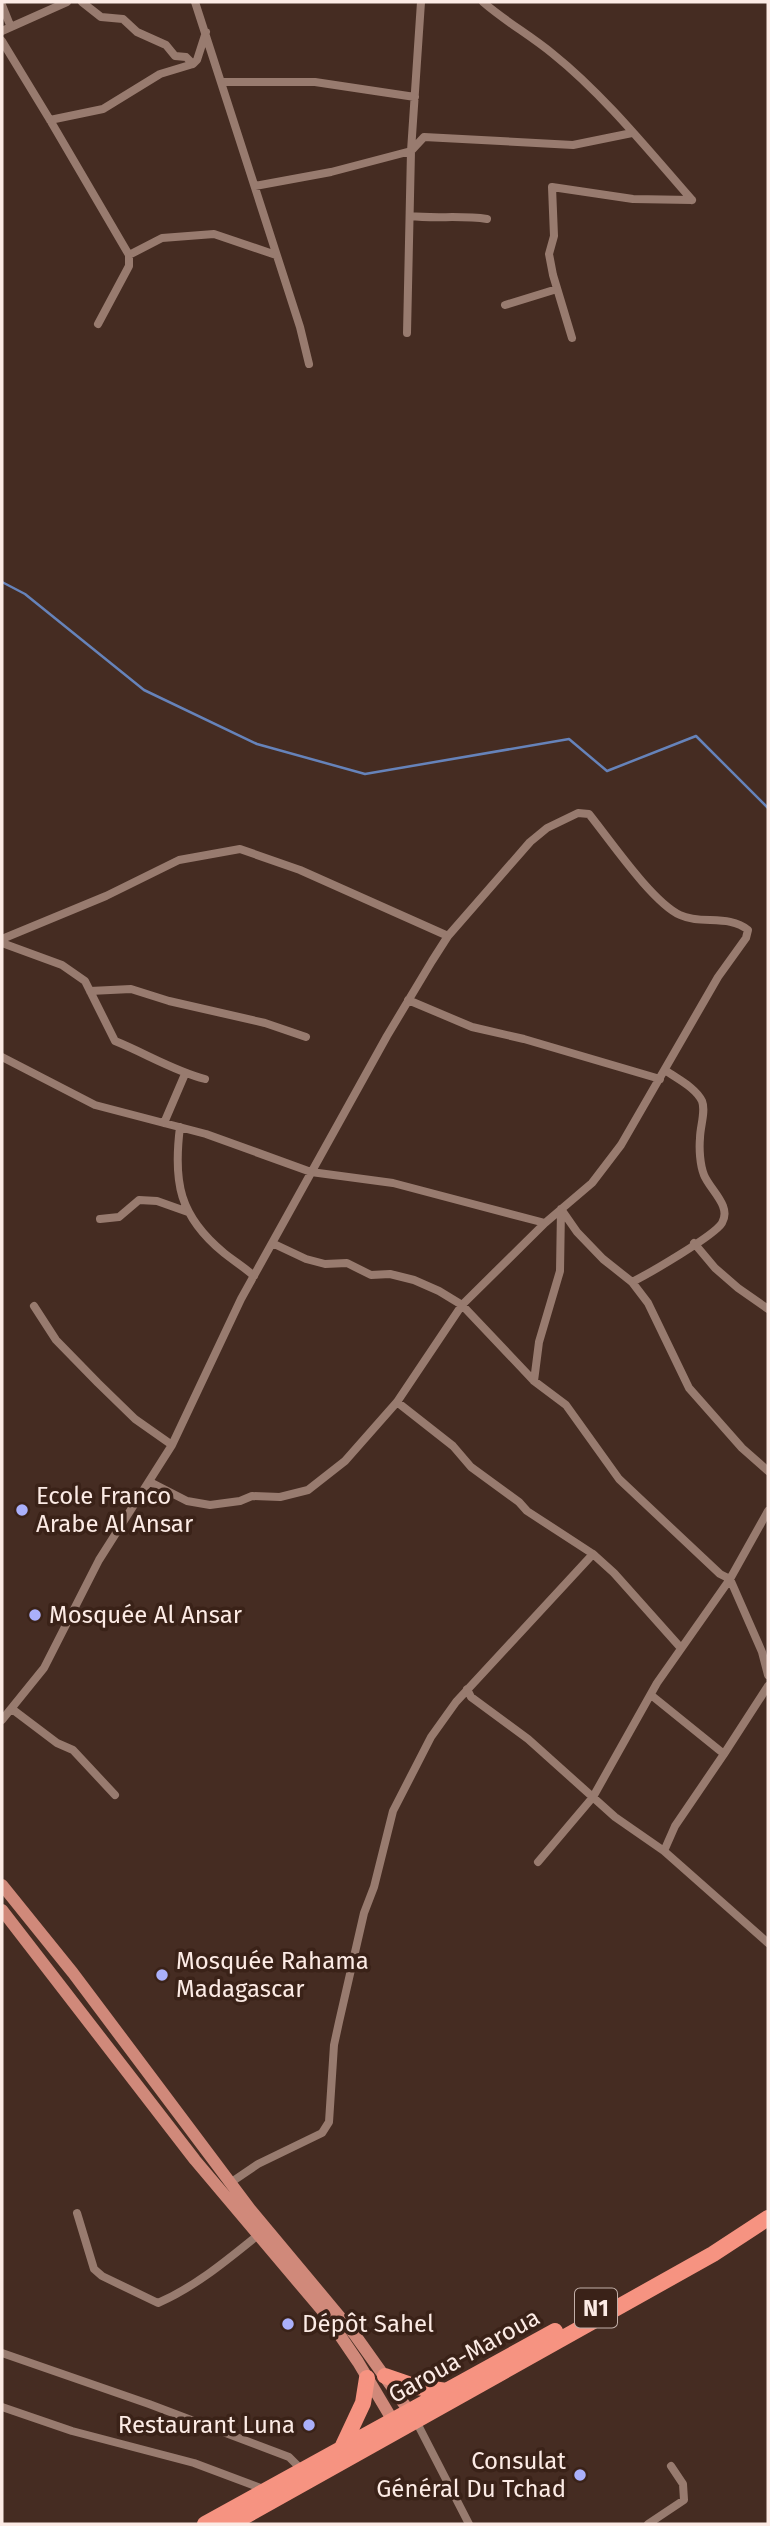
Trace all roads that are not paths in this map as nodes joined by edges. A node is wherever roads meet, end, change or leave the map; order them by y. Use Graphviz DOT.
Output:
graph roads {
  1 [pos="67,2"];
  2 [pos="82,2"];
  3 [pos="195,2"];
  4 [pos="421,2"];
  5 [pos="483,2"];
  6 [pos="2,5"];
  7 [pos="54,5"];
  8 [pos="10,25"];
  9 [pos="2,31"];
  10 [pos="206,32"];
  11 [pos="2,41"];
  12 [pos="193,64"];
  13 [pos="221,82"];
  14 [pos="415,97"];
  15 [pos="51,120"];
  16 [pos="632,134"];
  17 [pos="411,151"];
  18 [pos="255,186"];
  19 [pos="410,216"];
  20 [pos="487,219"];
  21 [pos="276,255"];
  22 [pos="129,256"];
  23 [pos="557,289"];
  24 [pos="505,305"];
  25 [pos="98,324"];
  26 [pos="407,333"];
  27 [pos="572,338"];
  28 [pos="309,364"];
  29 [pos="448,936"];
  30 [pos="2,941"];
  31 [pos="90,991"];
  32 [pos="408,1000"];
  33 [pos="306,1037"];
  34 [pos="2,1057"];
  35 [pos="665,1070"];
  36 [pos="185,1074"];
  37 [pos="205,1079"];
  38 [pos="660,1079"];
  39 [pos="164,1123"];
  40 [pos="180,1127"];
  41 [pos="311,1172"];
  42 [pos="561,1209"];
  43 [pos="188,1212"];
  44 [pos="100,1219"];
  45 [pos="545,1223"];
  46 [pos="272,1243"];
  47 [pos="694,1244"];
  48 [pos="254,1276"];
  49 [pos="632,1282"];
  50 [pos="462,1305"];
  51 [pos="34,1306"];
  52 [pos="768,1309"];
  53 [pos="534,1381"];
  54 [pos="397,1402"];
  55 [pos="173,1445"];
  56 [pos="768,1471"];
  57 [pos="150,1482"];
  58 [pos="768,1511"];
  59 [pos="593,1554"];
  60 [pos="730,1579"];
  61 [pos="680,1647"];
  62 [pos="768,1675"];
  63 [pos="768,1686"];
  64 [pos="467,1689"];
  65 [pos="651,1695"];
  66 [pos="12,1709"];
  67 [pos="2,1720"];
  68 [pos="724,1754"];
  69 [pos="115,1795"];
  70 [pos="593,1797"];
  71 [pos="664,1851"];
  72 [pos="538,1862"];
  73 [pos="2,1885"];
  74 [pos="2,1910"];
  75 [pos="768,1943"];
  76 [pos="230,2183"];
  77 [pos="77,2213"];
  78 [pos="768,2218"];
  79 [pos="748,2232"];
  80 [pos="258,2235"];
  81 [pos="2,2353"];
  82 [pos="386,2376"];
  83 [pos="367,2378"];
  84 [pos="447,2391"];
  85 [pos="2,2407"];
  86 [pos="413,2417"];
  87 [pos="396,2426"];
  88 [pos="341,2450"];
  89 [pos="671,2466"];
  90 [pos="303,2471"];
  91 [pos="266,2490"];
  92 [pos="205,2524"];
  93 [pos="231,2524"];
  94 [pos="469,2524"];
  95 [pos="648,2524"];
  1 -- 7 [label="street"];
  2 -- 12 [label="street"];
  3 -- 10 [label="street"];
  4 -- 14 [label="street"];
  5 -- 16 [label="street"];
  6 -- 8 [label="street"];
  7 -- 8 [label="street"];
  8 -- 9 [label="street"];
  10 -- 12 [label="street"];
  10 -- 13 [label="street"];
  11 -- 15 [label="street"];
  12 -- 15 [label="street"];
  13 -- 14 [label="street"];
  13 -- 18 [label="street"];
  14 -- 17 [label="street"];
  15 -- 22 [label="street"];
  16 -- 17 [label="street"];
  16 -- 23 [label="street"];
  17 -- 18 [label="street"];
  17 -- 19 [label="street"];
  18 -- 21 [label="street"];
  19 -- 20 [label="street"];
  19 -- 26 [label="street"];
  21 -- 22 [label="street"];
  21 -- 28 [label="street"];
  22 -- 25 [label="street"];
  23 -- 24 [label="street"];
  23 -- 27 [label="street"];
  29 -- 30 [label="street"];
  29 -- 32 [label="street"];
  29 -- 35 [label="street"];
  30 -- 31 [label="street"];
  31 -- 33 [label="street"];
  31 -- 36 [label="street"];
  32 -- 38 [label="street"];
  32 -- 41 [label="street"];
  34 -- 39 [label="street"];
  35 -- 38 [label="street"];
  35 -- 47 [label="street"];
  36 -- 37 [label="street"];
  36 -- 39 [label="street"];
  38 -- 42 [label="street"];
  39 -- 40 [label="street"];
  40 -- 41 [label="street"];
  40 -- 43 [label="street"];
  41 -- 45 [label="street"];
  41 -- 46 [label="street"];
  42 -- 45 [label="street"];
  42 -- 49 [label="street"];
  42 -- 53 [label="street"];
  43 -- 44 [label="street"];
  43 -- 48 [label="street"];
  45 -- 50 [label="street"];
  46 -- 48 [label="street"];
  46 -- 50 [label="street"];
  47 -- 49 [label="street"];
  47 -- 52 [label="street"];
  48 -- 55 [label="street"];
  49 -- 56 [label="street"];
  50 -- 53 [label="street"];
  50 -- 54 [label="street"];
  51 -- 55 [label="street"];
  53 -- 60 [label="street"];
  54 -- 57 [label="street"];
  54 -- 59 [label="street"];
  55 -- 57 [label="street"];
  57 -- 66 [label="street"];
  58 -- 60 [label="street"];
  59 -- 61 [label="street"];
  59 -- 64 [label="street"];
  60 -- 61 [label="street"];
  60 -- 62 [label="street"];
  61 -- 65 [label="street"];
  63 -- 68 [label="street"];
  64 -- 70 [label="street"];
  64 -- 76 [label="street"];
  65 -- 68 [label="street"];
  65 -- 70 [label="street"];
  66 -- 67 [label="street"];
  66 -- 69 [label="street"];
  68 -- 71 [label="street"];
  70 -- 71 [label="street"];
  70 -- 72 [label="street"];
  71 -- 75 [label="street"];
  73 -- 76 [label="main road"];
  74 -- 80 [label="main road"];
  76 -- 82 [label="main road"];
  77 -- 80 [label="street"];
  78 -- 79 [label="highway, Garoua-Maroua / N1"];
  79 -- 84 [label="highway, Garoua-Maroua / N1"];
  79 -- 86 [label="highway, Garoua-Maroua / N1"];
  80 -- 83 [label="main road"];
  81 -- 90 [label="street"];
  82 -- 84 [label="highway"];
  82 -- 86 [label="main road"];
  83 -- 87 [label="main road"];
  83 -- 88 [label="highway"];
  84 -- 86 [label="highway, Garoua-Maroua / N1"];
  85 -- 91 [label="street"];
  86 -- 87 [label="highway, Garoua-Maroua / N1"];
  86 -- 94 [label="street"];
  87 -- 88 [label="highway, Garoua-Maroua / N1"];
  87 -- 93 [label="highway, Garoua-Maroua / N1"];
  88 -- 90 [label="highway, Garoua-Maroua / N1"];
  89 -- 95 [label="street"];
  90 -- 91 [label="highway, Garoua-Maroua / N1"];
  91 -- 92 [label="highway, Garoua-Maroua / N1"];
}
